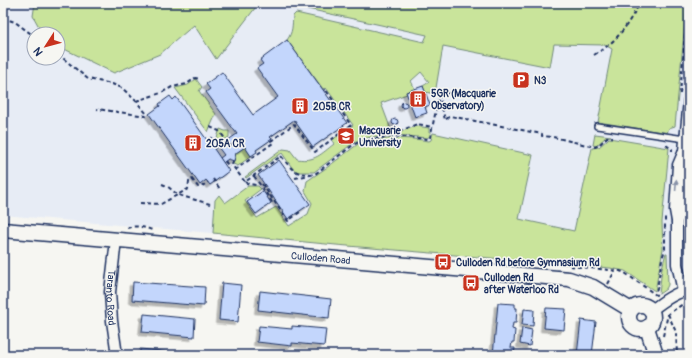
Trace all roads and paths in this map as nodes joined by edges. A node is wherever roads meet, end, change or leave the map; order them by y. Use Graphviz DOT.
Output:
graph roads {
  1 [pos="267,3"];
  2 [pos="640,3"];
  3 [pos="688,3"];
  4 [pos="265,6"];
  5 [pos="3,18"];
  6 [pos="26,30"];
  7 [pos="594,55"];
  8 [pos="66,61"];
  9 [pos="200,79"];
  10 [pos="324,90"];
  11 [pos="449,93"];
  12 [pos="439,94"];
  13 [pos="684,99"];
  14 [pos="136,101"];
  15 [pos="97,109"];
  16 [pos="597,126"];
  17 [pos="210,127"];
  18 [pos="433,127"];
  19 [pos="395,136"];
  20 [pos="618,138"];
  21 [pos="686,139"];
  22 [pos="227,141"];
  23 [pos="322,142"];
  24 [pos="324,144"];
  25 [pos="661,144"];
  26 [pos="230,145"];
  27 [pos="242,145"];
  28 [pos="668,145"];
  29 [pos="225,161"];
  30 [pos="233,161"];
  31 [pos="229,167"];
  32 [pos="235,170"];
  33 [pos="315,174"];
  34 [pos="254,176"];
  35 [pos="295,178"];
  36 [pos="213,179"];
  37 [pos="208,182"];
  38 [pos="245,182"];
  39 [pos="162,184"];
  40 [pos="262,184"];
  41 [pos="256,185"];
  42 [pos="220,189"];
  43 [pos="265,189"];
  44 [pos="178,195"];
  45 [pos="140,203"];
  46 [pos="210,204"];
  47 [pos="300,211"];
  48 [pos="3,230"];
  49 [pos="116,240"];
  50 [pos="615,271"];
  51 [pos="608,285"];
  52 [pos="686,290"];
  53 [pos="689,303"];
  54 [pos="631,310"];
  55 [pos="652,310"];
  56 [pos="666,310"];
  57 [pos="668,314"];
  58 [pos="647,328"];
  59 [pos="663,340"];
  60 [pos="117,355"];
  61 [pos="656,355"];
  62 [pos="677,355"];
  1 -- 4 [label="path"];
  2 -- 7 [label="path"];
  3 -- 13 [label="path"];
  5 -- 6 [label="path"];
  8 -- 14 [label="path"];
  9 -- 14 [label="path"];
  10 -- 24 [label="path"];
  11 -- 12 [label="path"];
  12 -- 18 [label="path"];
  12 -- 20 [label="path"];
  13 -- 21 [label="street"];
  14 -- 15 [label="path"];
  16 -- 21 [label="lane"];
  17 -- 22 [label="path"];
  18 -- 19 [label="path"];
  18 -- 19 [label="path"];
  19 -- 33 [label="path"];
  21 -- 52 [label="street"];
  23 -- 24 [label="path"];
  24 -- 32 [label="path"];
  25 -- 28 [label="path"];
  26 -- 27 [label="path"];
  29 -- 31 [label="path"];
  30 -- 32 [label="path"];
  32 -- 38 [label="path"];
  33 -- 34 [label="path"];
  33 -- 35 [label="path"];
  34 -- 38 [label="path"];
  34 -- 43 [label="path"];
  36 -- 42 [label="path"];
  37 -- 44 [label="path"];
  38 -- 41 [label="path"];
  39 -- 44 [label="path"];
  40 -- 43 [label="path"];
  43 -- 47 [label="path"];
  44 -- 45 [label="path"];
  44 -- 46 [label="path"];
  48 -- 49 [label="street, Culloden Road"];
  49 -- 54 [label="street, Culloden Road"];
  49 -- 60 [label="street, Taranto Road"];
  50 -- 51 [label="path"];
  52 -- 55 [label="street"];
  53 -- 57 [label="path"];
  54 -- 55 [label="street"];
  54 -- 58 [label="street"];
  55 -- 58 [label="street"];
  56 -- 57 [label="path"];
  57 -- 59 [label="path"];
  57 -- 62 [label="path"];
  58 -- 61 [label="street"];
}
